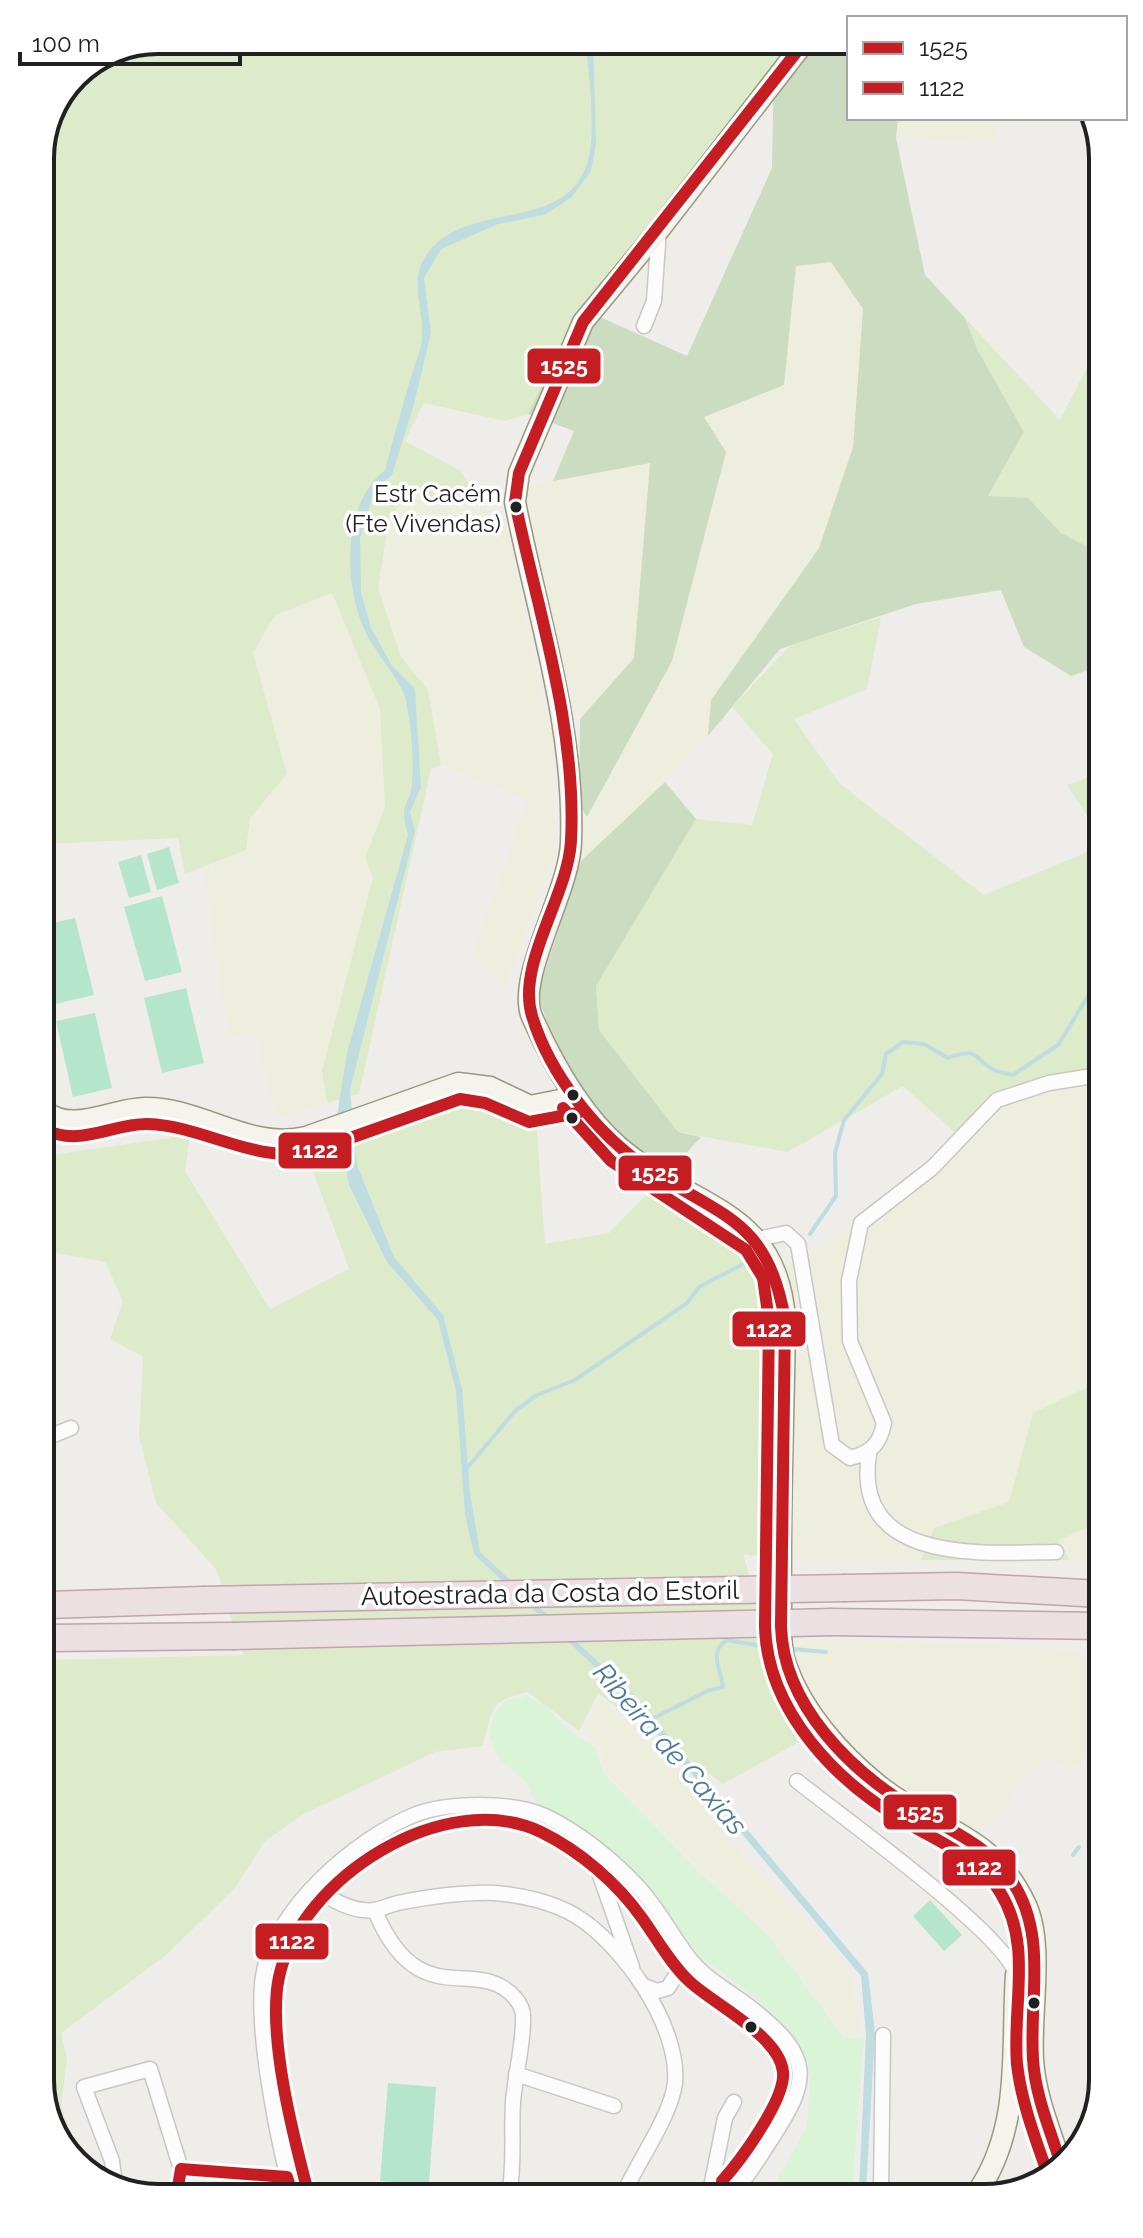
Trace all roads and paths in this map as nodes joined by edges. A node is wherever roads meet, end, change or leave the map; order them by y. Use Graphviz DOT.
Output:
graph roads {
  1 [pos="795,54"];
  2 [pos="659,230"];
  3 [pos="644,326"];
  4 [pos="1089,1077"];
  5 [pos="575,1097"];
  6 [pos="54,1116"];
  7 [pos="758,1239"];
  8 [pos="71,1428"];
  9 [pos="54,1435"];
  10 [pos="869,1454"];
  11 [pos="1056,1552"];
  12 [pos="1089,1593"];
  13 [pos="54,1605"];
  14 [pos="1089,1626"];
  15 [pos="54,1638"];
  16 [pos="797,1781"];
  17 [pos="601,1854"];
  18 [pos="313,1888"];
  19 [pos="375,1911"];
  20 [pos="681,1947"];
  21 [pos="1024,1975"];
  22 [pos="639,1981"];
  23 [pos="883,2035"];
  24 [pos="516,2074"];
  25 [pos="734,2102"];
  26 [pos="614,2106"];
  27 [pos="1058,2155"];
  28 [pos="181,2169"];
  29 [pos="114,2174"];
  30 [pos="287,2177"];
  31 [pos="178,2184"];
  32 [pos="289,2184"];
  33 [pos="510,2184"];
  34 [pos="628,2184"];
  35 [pos="712,2184"];
  36 [pos="739,2184"];
  37 [pos="881,2184"];
  38 [pos="982,2184"];
  1 -- 2 [label="street"];
  2 -- 3 [label="street"];
  2 -- 5 [label="street"];
  4 -- 10 [label="street"];
  5 -- 6 [label="street"];
  5 -- 7 [label="street"];
  7 -- 10 [label="street"];
  7 -- 21 [label="street"];
  8 -- 9 [label="street"];
  10 -- 11 [label="street"];
  12 -- 13 [label="highway, Autoestrada da Costa do Estoril, bridge"];
  14 -- 15 [label="highway, Autoestrada da Costa do Estoril, bridge"];
  16 -- 21 [label="street"];
  17 -- 18 [label="street"];
  17 -- 20 [label="street"];
  17 -- 22 [label="street"];
  18 -- 19 [label="street"];
  18 -- 30 [label="street"];
  19 -- 22 [label="street"];
  19 -- 24 [label="street"];
  20 -- 22 [label="street"];
  20 -- 36 [label="street"];
  21 -- 27 [label="street"];
  21 -- 38 [label="street"];
  22 -- 34 [label="street"];
  23 -- 37 [label="street"];
  24 -- 26 [label="street"];
  24 -- 33 [label="street"];
  25 -- 35 [label="street"];
  28 -- 29 [label="street"];
  28 -- 30 [label="street"];
  28 -- 31 [label="street"];
  30 -- 32 [label="street"];
}
